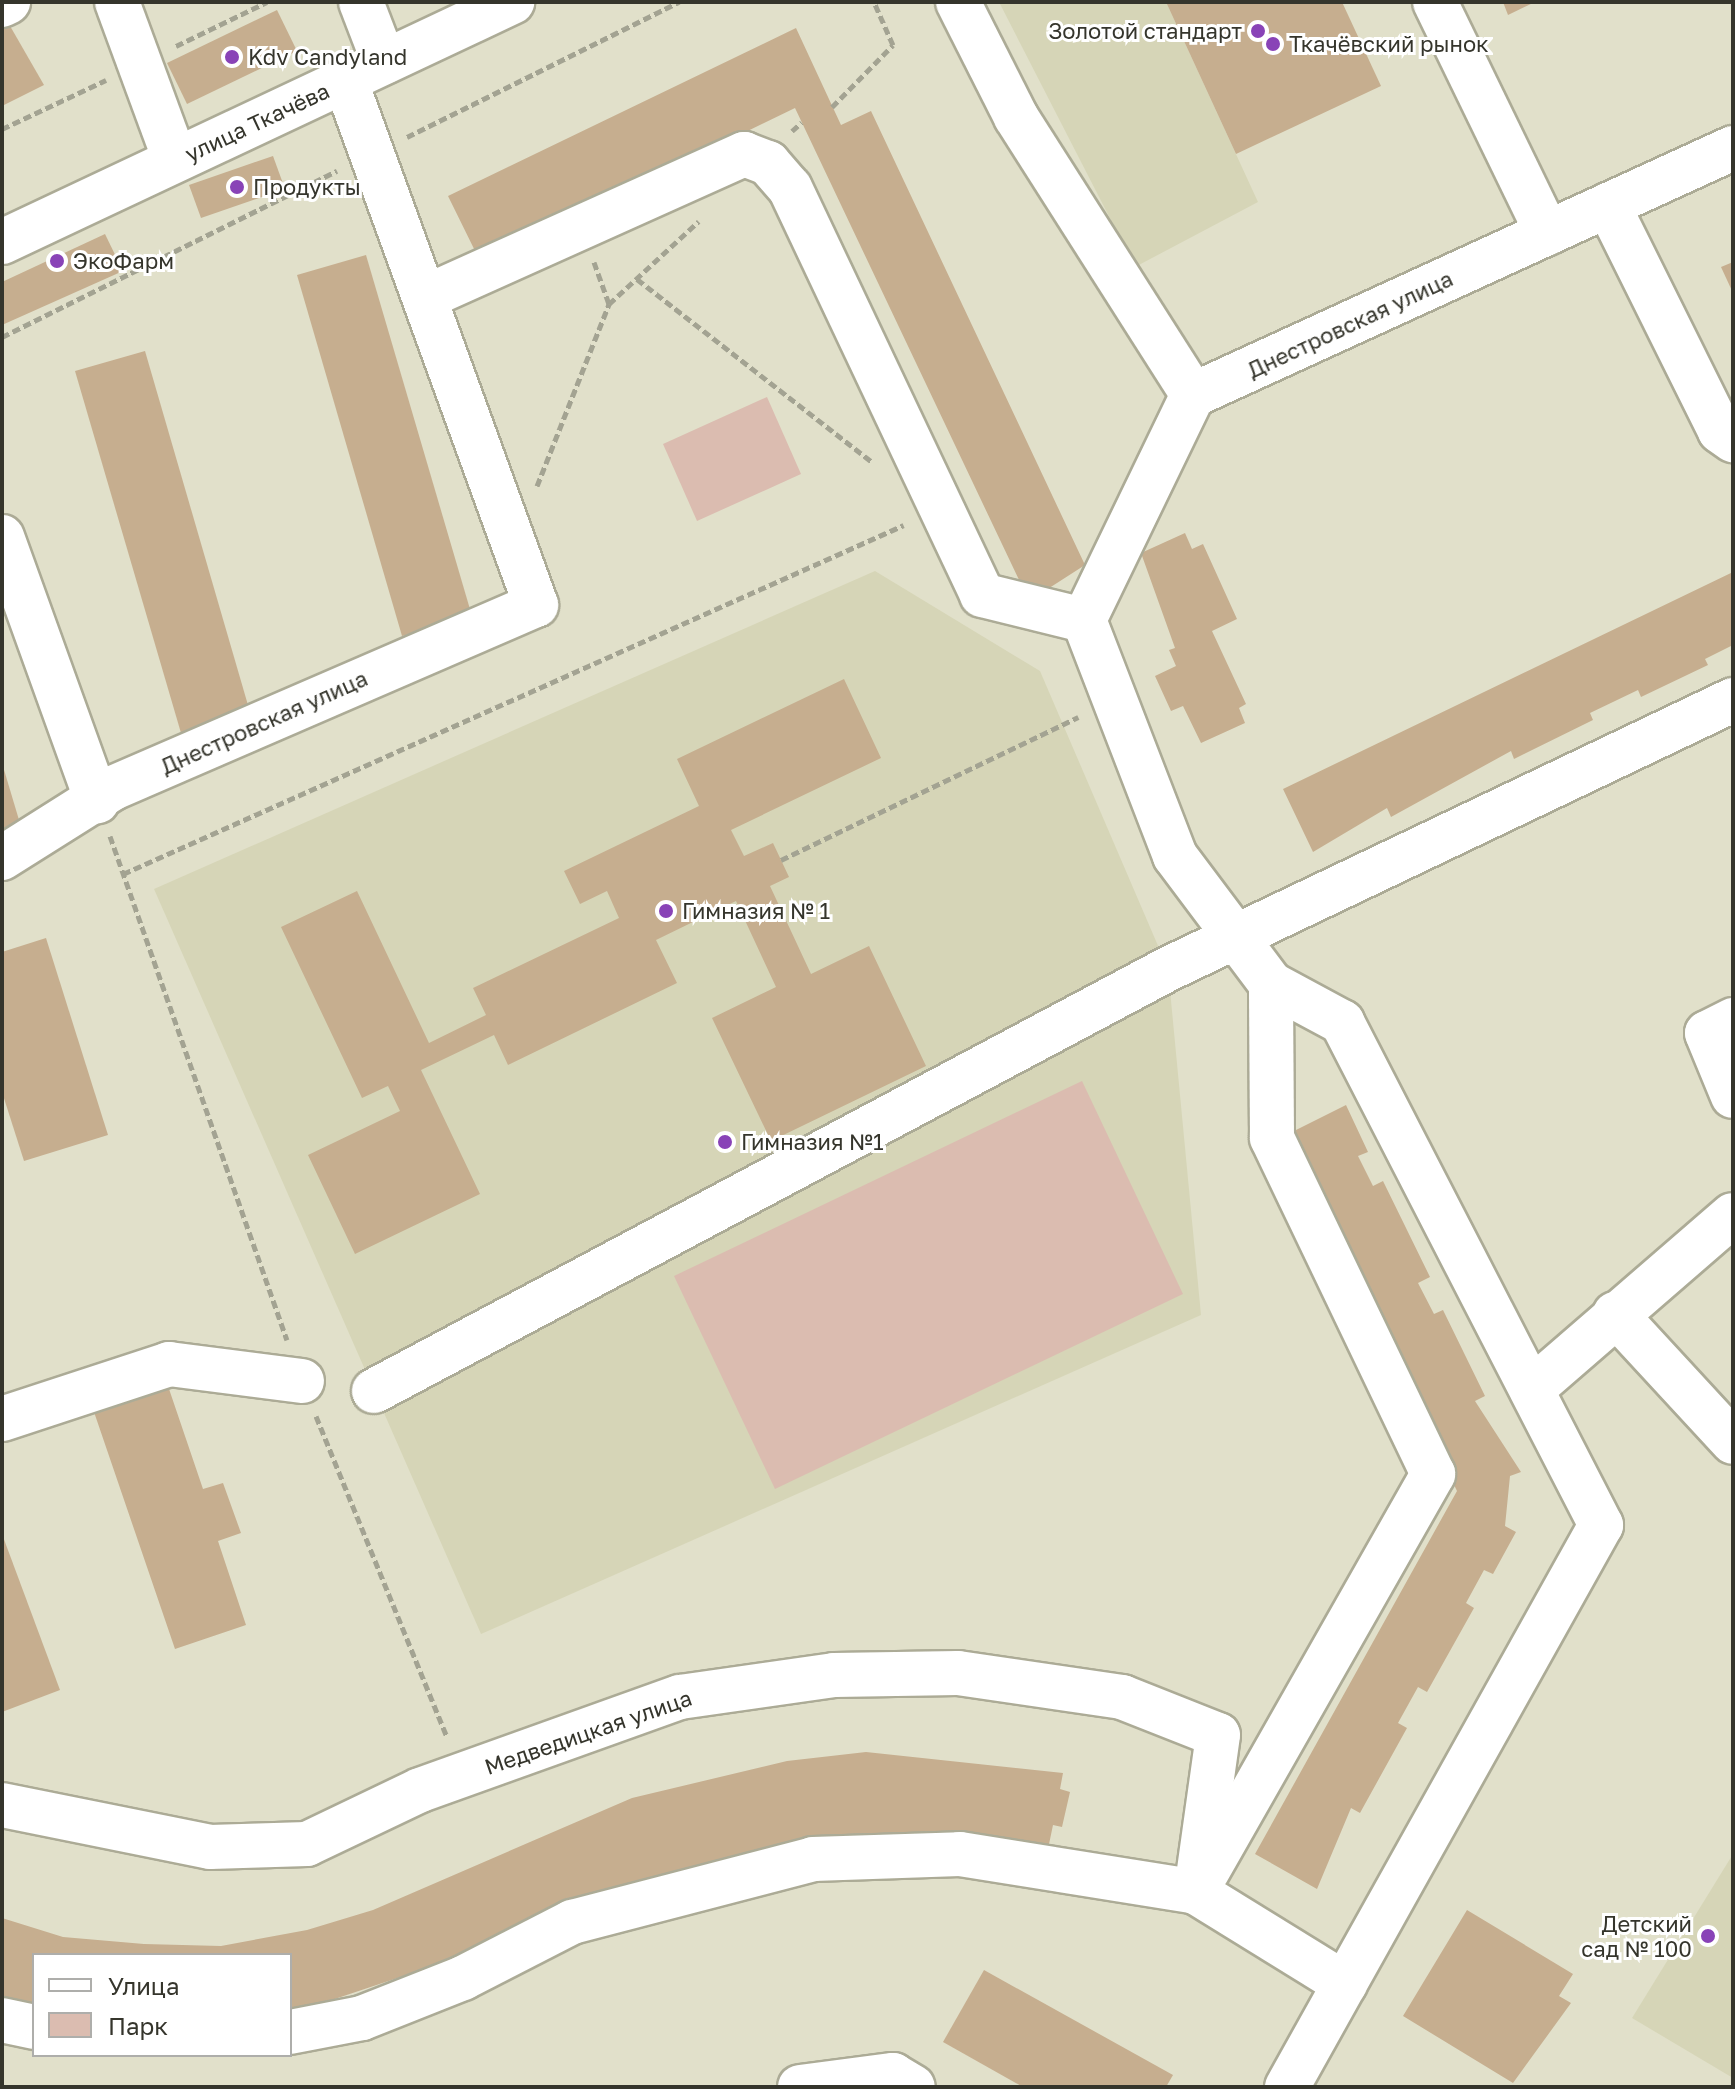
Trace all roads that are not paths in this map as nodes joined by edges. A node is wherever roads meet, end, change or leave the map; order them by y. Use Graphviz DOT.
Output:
graph roads {
  1 [pos="8,2"];
  2 [pos="117,2"];
  3 [pos="361,2"];
  4 [pos="512,2"];
  5 [pos="958,2"];
  6 [pos="1435,2"];
  7 [pos="2,5"];
  8 [pos="384,62"];
  9 [pos="345,80"];
  10 [pos="1733,148"];
  11 [pos="175,160"];
  12 [pos="1608,205"];
  13 [pos="1547,233"];
  14 [pos="2,242"];
  15 [pos="426,297"];
  16 [pos="1193,395"];
  17 [pos="1733,440"];
  18 [pos="2,537"];
  19 [pos="1084,620"];
  20 [pos="1733,700"];
  21 [pos="97,801"];
  22 [pos="2,858"];
  23 [pos="1241,935"];
  24 [pos="1271,984"];
  25 [pos="1733,1020"];
  26 [pos="1733,1096"];
  27 [pos="1733,1215"];
  28 [pos="1615,1314"];
  29 [pos="302,1381"];
  30 [pos="1533,1388"];
  31 [pos="374,1391"];
  32 [pos="2,1419"];
  33 [pos="1733,1442"];
  34 [pos="2,1805"];
  35 [pos="1196,1892"];
  36 [pos="1345,1984"];
  37 [pos="2,2020"];
  38 [pos="32,2027"];
  39 [pos="292,2032"];
  40 [pos="800,2087"];
  41 [pos="913,2087"];
  42 [pos="1287,2087"];
  1 -- 7 [label="street"];
  2 -- 11 [label="street"];
  3 -- 8 [label="street"];
  4 -- 8 [label="street, улица Ткачёва"];
  5 -- 16 [label="street"];
  6 -- 13 [label="street"];
  8 -- 9 [label="street, улица Ткачёва"];
  9 -- 11 [label="street, улица Ткачёва"];
  9 -- 15 [label="street"];
  10 -- 12 [label="street, Днестровская улица"];
  11 -- 14 [label="street, улица Ткачёва"];
  12 -- 13 [label="street, Днестровская улица"];
  12 -- 17 [label="street"];
  13 -- 16 [label="street, Днестровская улица"];
  15 -- 19 [label="street"];
  15 -- 21 [label="street, Днестровская улица"];
  16 -- 19 [label="street"];
  18 -- 21 [label="street"];
  19 -- 23 [label="street"];
  20 -- 23 [label="street"];
  21 -- 22 [label="street, Днестровская улица"];
  23 -- 24 [label="street"];
  23 -- 31 [label="street"];
  24 -- 30 [label="street"];
  24 -- 35 [label="street"];
  25 -- 26 [label="street"];
  27 -- 28 [label="street"];
  28 -- 30 [label="street"];
  28 -- 33 [label="street"];
  29 -- 32 [label="street"];
  30 -- 36 [label="street"];
  34 -- 35 [label="street, Медведицкая улица"];
  35 -- 36 [label="street"];
  35 -- 39 [label="street"];
  36 -- 42 [label="street"];
  37 -- 38 [label="street"];
  40 -- 41 [label="street"];
}
